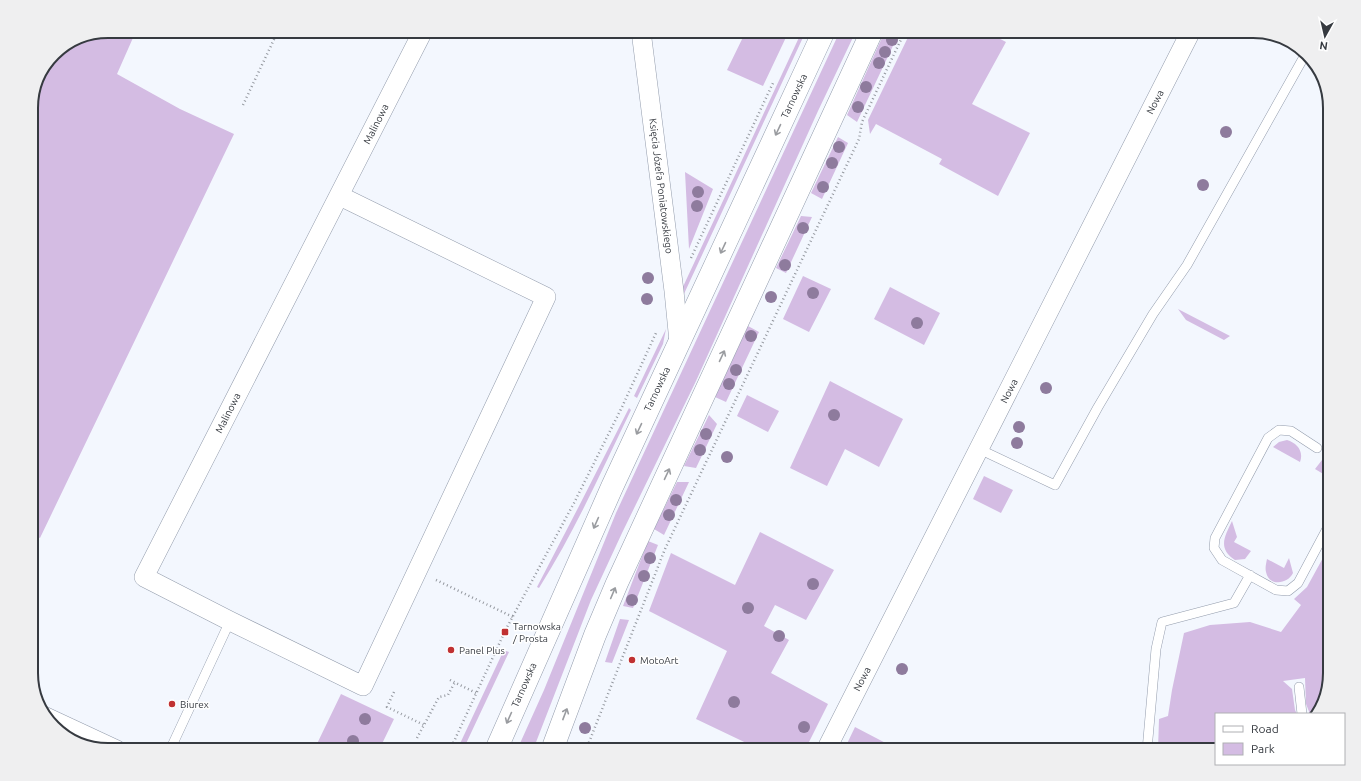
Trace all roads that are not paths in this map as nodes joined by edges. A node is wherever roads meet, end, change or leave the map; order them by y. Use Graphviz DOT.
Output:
graph roads {
  1 [pos="419,38"];
  2 [pos="642,38"];
  3 [pos="821,38"];
  4 [pos="869,38"];
  5 [pos="1187,38"];
  6 [pos="1302,60"];
  7 [pos="340,196"];
  8 [pos="679,342"];
  9 [pos="1317,448"];
  10 [pos="979,449"];
  11 [pos="1323,536"];
  12 [pos="1250,575"];
  13 [pos="230,621"];
  14 [pos="1299,687"];
  15 [pos="1302,713"];
  16 [pos="59,723"];
  17 [pos="100,742"];
  18 [pos="173,743"];
  19 [pos="499,743"];
  20 [pos="555,743"];
  21 [pos="830,743"];
  22 [pos="1148,743"];
  1 -- 7 [label="street, Malinowa"];
  2 -- 8 [label="street, Księcia Józefa Poniatowskiego"];
  3 -- 8 [label="main road, Tarnowska, one-way"];
  20 -- 4 [label="main road, one-way"];
  5 -- 10 [label="street, Nowa"];
  6 -- 10 [label="lane"];
  7 -- 13 [label="street, Malinowa"];
  7 -- 13 [label="street, Malinowa"];
  8 -- 19 [label="main road, Tarnowska, one-way"];
  9 -- 12 [label="lane"];
  10 -- 21 [label="street, Nowa"];
  11 -- 12 [label="lane"];
  12 -- 22 [label="lane"];
  13 -- 18 [label="lane"];
  14 -- 15 [label="lane"];
  16 -- 17 [label="street"];
}
